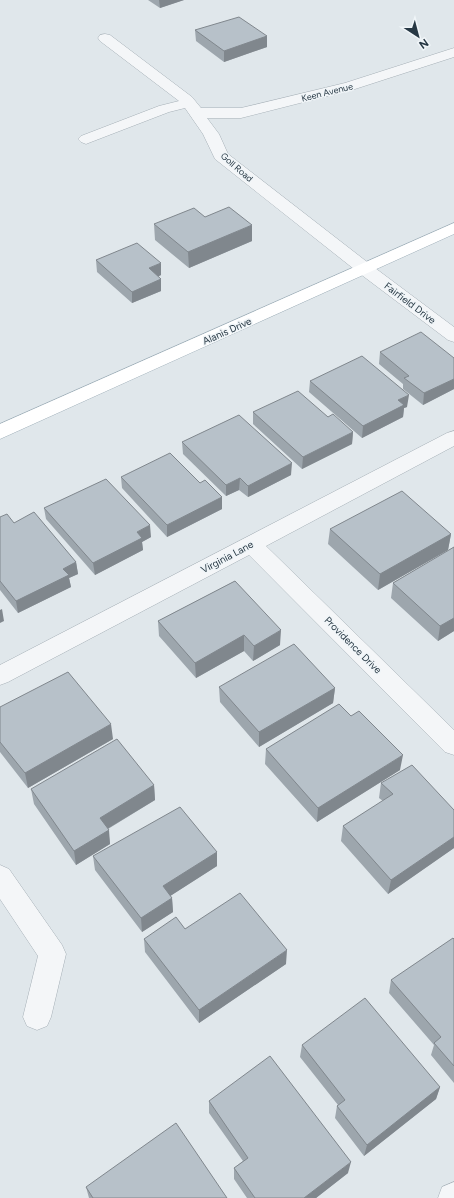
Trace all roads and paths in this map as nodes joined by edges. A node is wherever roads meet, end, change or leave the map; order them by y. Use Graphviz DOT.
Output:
graph roads {
  1 [pos="105,38"];
  2 [pos="454,52"];
  3 [pos="193,108"];
  4 [pos="86,139"];
  5 [pos="454,228"];
  6 [pos="365,270"];
  7 [pos="454,336"];
  8 [pos="0,432"];
  9 [pos="454,438"];
  10 [pos="251,544"];
  11 [pos="0,676"];
  12 [pos="454,745"];
  13 [pos="0,877"];
  14 [pos="37,1017"];
  1 -- 3 [label="street, Goll Road"];
  2 -- 3 [label="street, Keen Avenue"];
  3 -- 4 [label="street, Keen Avenue"];
  3 -- 6 [label="street, Goll Road"];
  5 -- 6 [label="main road, Alanis Drive"];
  6 -- 7 [label="street, Fairfield Drive"];
  6 -- 8 [label="main road, Alanis Drive"];
  9 -- 10 [label="street, Virginia Lane"];
  10 -- 11 [label="street, Virginia Lane"];
  10 -- 12 [label="street, Providence Drive"];
  13 -- 14 [label="street"];
}
